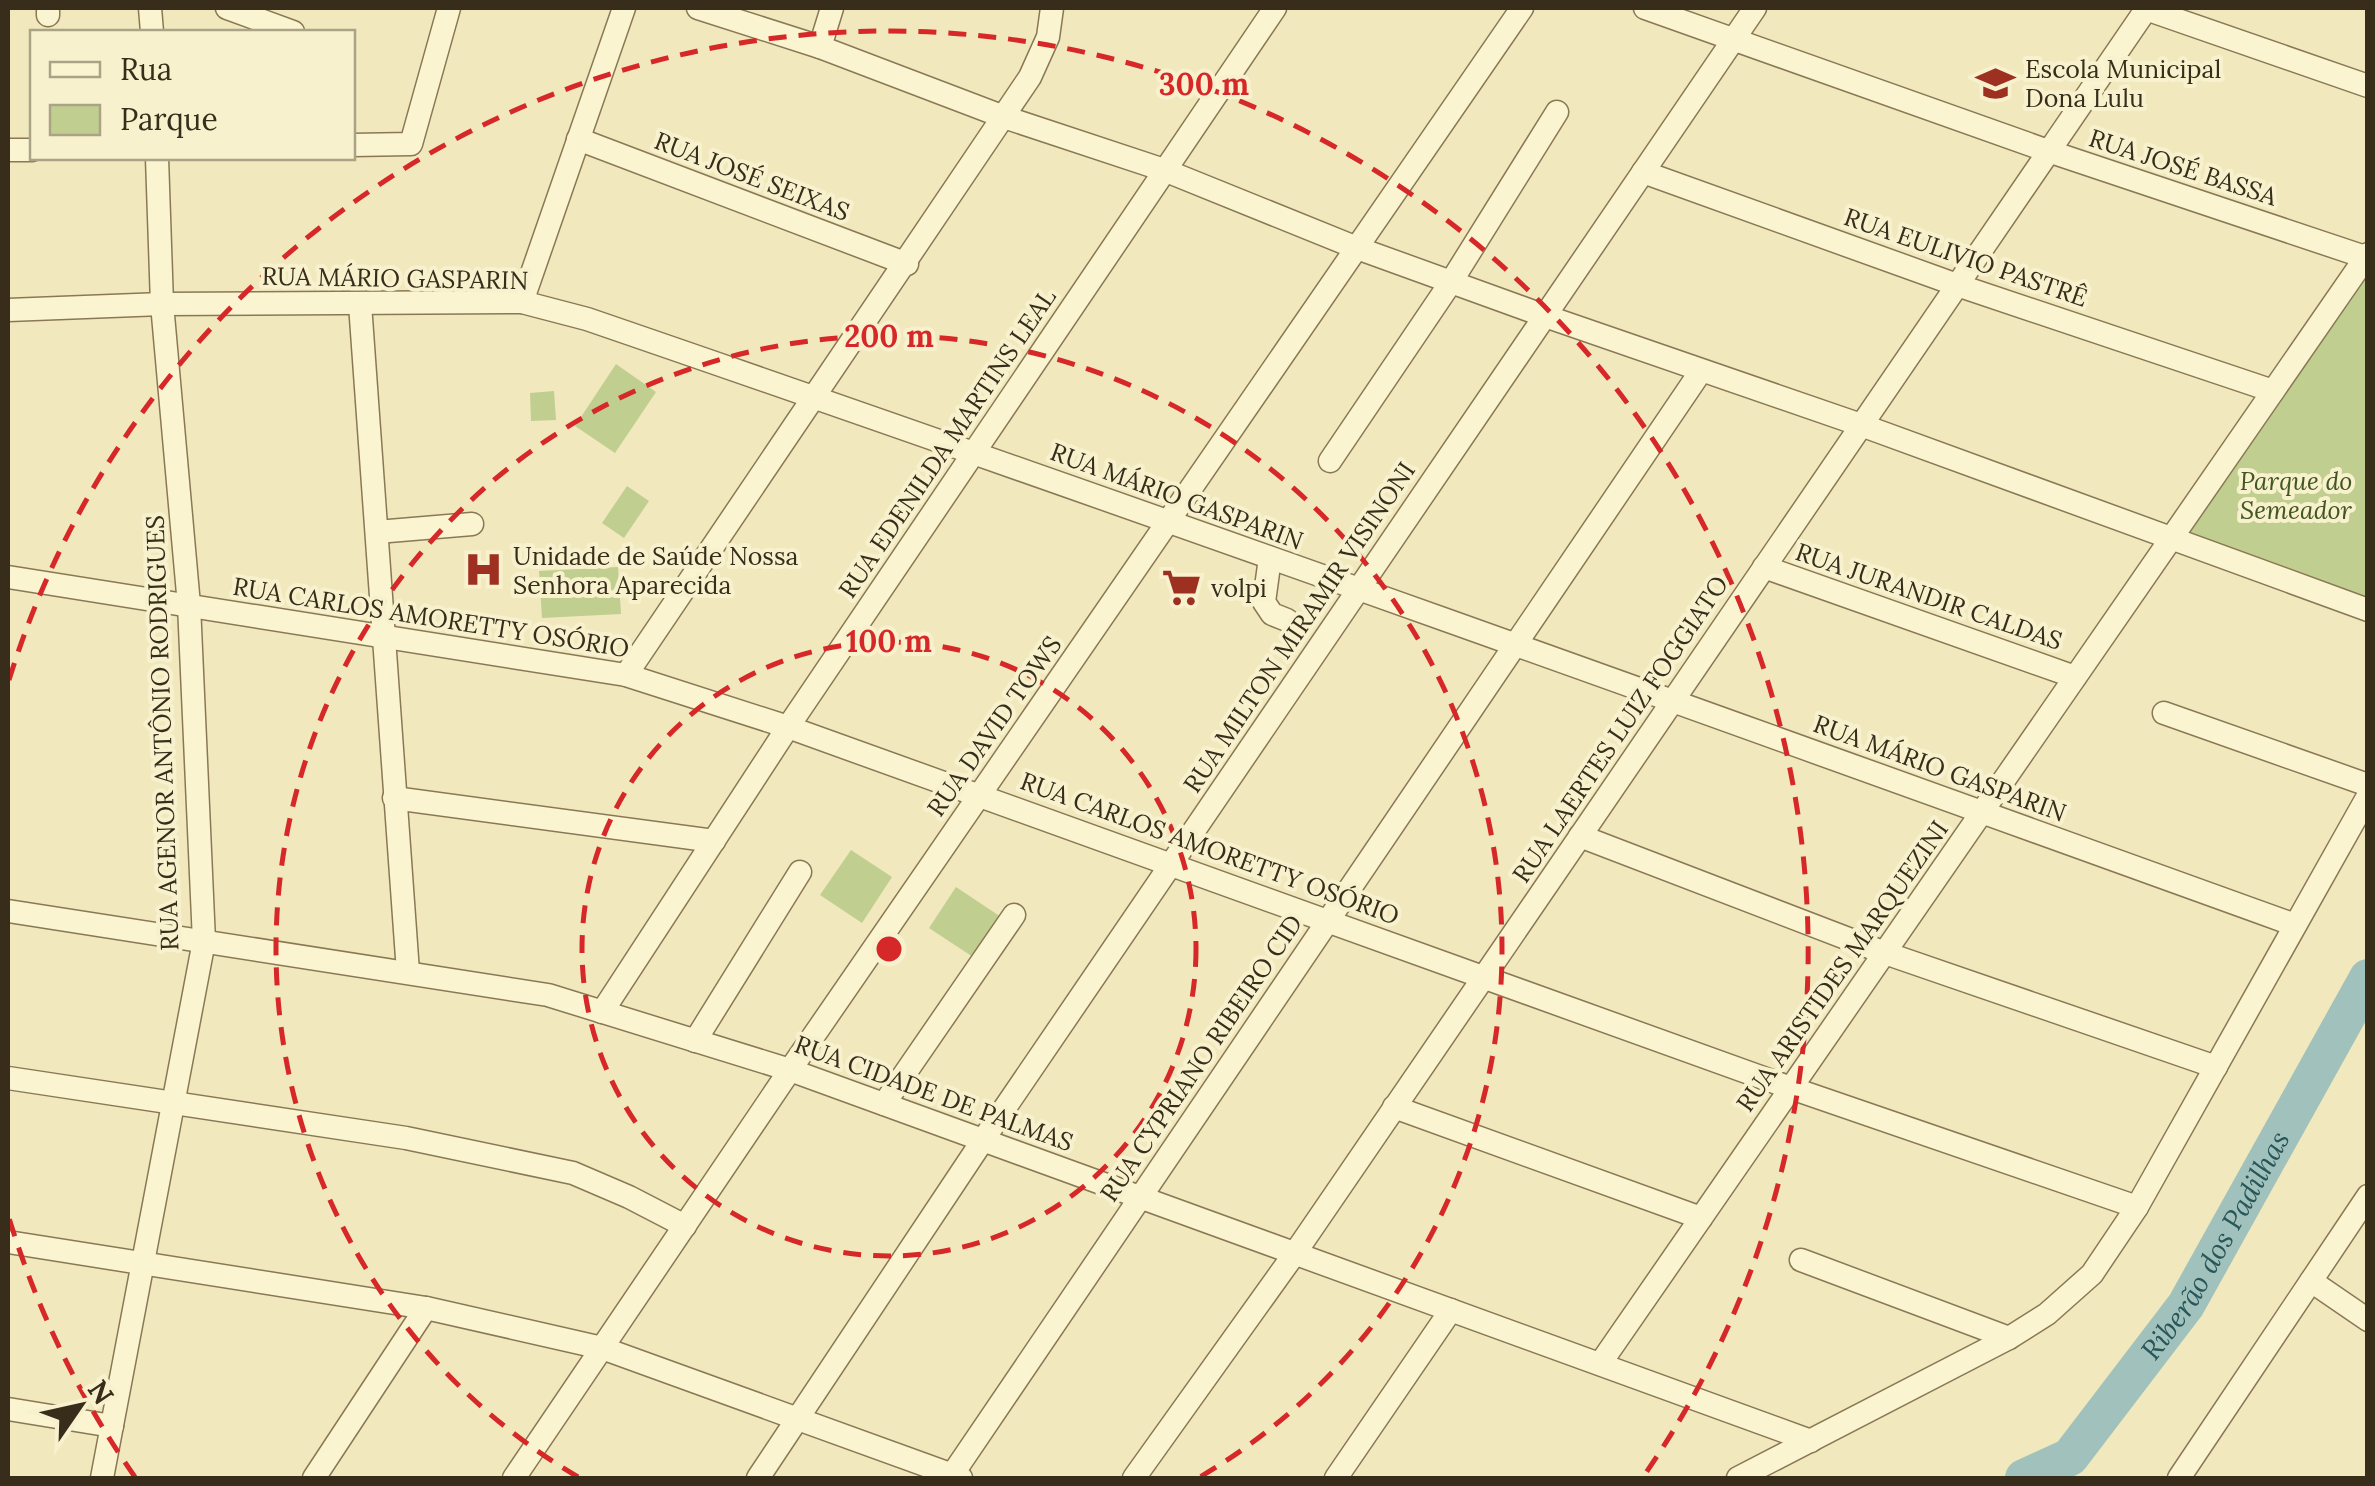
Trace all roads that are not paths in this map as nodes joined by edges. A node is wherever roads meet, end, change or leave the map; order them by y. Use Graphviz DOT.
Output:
graph roads {
  1 [pos="227,8"];
  2 [pos="449,8"];
  3 [pos="624,8"];
  4 [pos="698,8"];
  5 [pos="832,8"];
  6 [pos="1052,8"];
  7 [pos="1275,8"];
  8 [pos="1522,8"];
  9 [pos="1645,8"];
  10 [pos="1755,8"];
  11 [pos="2146,8"];
  12 [pos="288,30"];
  13 [pos="1733,40"];
  14 [pos="820,47"];
  15 [pos="2368,86"];
  16 [pos="1557,112"];
  17 [pos="1004,117"];
  18 [pos="578,139"];
  19 [pos="355,145"];
  20 [pos="2048,152"];
  21 [pos="157,160"];
  22 [pos="1164,170"];
  23 [pos="1643,172"];
  24 [pos="1357,248"];
  25 [pos="2366,256"];
  26 [pos="907,264"];
  27 [pos="1452,282"];
  28 [pos="1957,285"];
  29 [pos="522,302"];
  30 [pos="162,304"];
  31 [pos="360,304"];
  32 [pos="8,310"];
  33 [pos="1545,316"];
  34 [pos="1701,371"];
  35 [pos="2273,391"];
  36 [pos="816,397"];
  37 [pos="1861,425"];
  38 [pos="974,452"];
  39 [pos="1330,461"];
  40 [pos="1170,520"];
  41 [pos="472,524"];
  42 [pos="377,532"];
  43 [pos="2172,538"];
  44 [pos="1270,558"];
  45 [pos="1764,566"];
  46 [pos="8,577"];
  47 [pos="1358,591"];
  48 [pos="190,605"];
  49 [pos="2368,610"];
  50 [pos="1287,620"];
  51 [pos="383,634"];
  52 [pos="1514,646"];
  53 [pos="626,675"];
  54 [pos="2076,677"];
  55 [pos="1673,700"];
  56 [pos="2164,713"];
  57 [pos="788,727"];
  58 [pos="2368,785"];
  59 [pos="979,796"];
  60 [pos="2368,796"];
  61 [pos="394,798"];
  62 [pos="1982,812"];
  63 [pos="1580,836"];
  64 [pos="714,841"];
  65 [pos="1172,863"];
  66 [pos="800,872"];
  67 [pos="8,911"];
  68 [pos="1014,915"];
  69 [pos="1328,920"];
  70 [pos="2295,925"];
  71 [pos="204,940"];
  72 [pos="1885,953"];
  73 [pos="408,972"];
  74 [pos="1484,975"];
  75 [pos="602,1012"];
  76 [pos="695,1041"];
  77 [pos="2216,1067"];
  78 [pos="790,1070"];
  79 [pos="8,1078"];
  80 [pos="1791,1088"];
  81 [pos="172,1104"];
  82 [pos="884,1104"];
  83 [pos="1394,1107"];
  84 [pos="982,1140"];
  85 [pos="2368,1196"];
  86 [pos="1139,1197"];
  87 [pos="2138,1206"];
  88 [pos="1701,1218"];
  89 [pos="685,1226"];
  90 [pos="8,1242"];
  91 [pos="1295,1254"];
  92 [pos="1801,1260"];
  93 [pos="144,1264"];
  94 [pos="2312,1281"];
  95 [pos="426,1308"];
  96 [pos="1451,1310"];
  97 [pos="2368,1320"];
  98 [pos="2009,1338"];
  99 [pos="602,1348"];
  100 [pos="1600,1364"];
  101 [pos="8,1409"];
  102 [pos="798,1419"];
  103 [pos="112,1426"];
  104 [pos="1811,1441"];
  105 [pos="102,1478"];
  106 [pos="314,1478"];
  107 [pos="514,1478"];
  108 [pos="758,1478"];
  109 [pos="954,1478"];
  110 [pos="1134,1478"];
  111 [pos="1336,1478"];
  112 [pos="1738,1478"];
  113 [pos="2179,1478"];
  1 -- 12 [label="street"];
  2 -- 19 [label="street"];
  3 -- 18 [label="street"];
  4 -- 14 [label="street"];
  5 -- 14 [label="street"];
  6 -- 17 [label="street"];
  7 -- 22 [label="street, RUA EDENILDA MARTINS LEAL"];
  8 -- 24 [label="street, RUA DAVID TOWS"];
  9 -- 13 [label="street, RUA JOSÉ BASSA"];
  10 -- 13 [label="street, RUA MILTON MIRAMIR VISINONI"];
  11 -- 15 [label="street"];
  11 -- 20 [label="street, RUA LAERTES LUIZ FOGGIATO"];
  13 -- 20 [label="street, RUA JOSÉ BASSA"];
  13 -- 23 [label="street, RUA MILTON MIRAMIR VISINONI"];
  14 -- 17 [label="street"];
  16 -- 27 [label="street"];
  17 -- 22 [label="street"];
  17 -- 26 [label="street"];
  18 -- 26 [label="street, RUA JOSÉ SEIXAS"];
  18 -- 29 [label="street"];
  20 -- 25 [label="street, RUA JOSÉ BASSA"];
  20 -- 28 [label="street, RUA LAERTES LUIZ FOGGIATO"];
  21 -- 30 [label="street, RUA AGENOR ANTÔNIO RODRIGUES"];
  22 -- 24 [label="street"];
  22 -- 38 [label="street, RUA EDENILDA MARTINS LEAL"];
  23 -- 28 [label="street, RUA EULIVIO PASTRÊ"];
  23 -- 33 [label="street, RUA MILTON MIRAMIR VISINONI"];
  24 -- 27 [label="street"];
  24 -- 40 [label="street, RUA DAVID TOWS"];
  25 -- 35 [label="street, RUA ARISTIDES MARQUEZINI"];
  26 -- 36 [label="street"];
  27 -- 33 [label="street"];
  27 -- 39 [label="street"];
  28 -- 35 [label="street, RUA EULIVIO PASTRÊ"];
  28 -- 37 [label="street, RUA LAERTES LUIZ FOGGIATO"];
  29 -- 31 [label="street, RUA MÁRIO GASPARIN"];
  29 -- 36 [label="street, RUA MÁRIO GASPARIN"];
  30 -- 31 [label="street, RUA MÁRIO GASPARIN"];
  30 -- 32 [label="street, RUA MÁRIO GASPARIN"];
  30 -- 48 [label="street, RUA AGENOR ANTÔNIO RODRIGUES"];
  31 -- 42 [label="street"];
  33 -- 34 [label="street"];
  33 -- 47 [label="street, RUA MILTON MIRAMIR VISINONI"];
  34 -- 37 [label="street"];
  34 -- 52 [label="street, RUA CYPRIANO RIBEIRO CID"];
  35 -- 43 [label="street, RUA ARISTIDES MARQUEZINI"];
  36 -- 38 [label="street, RUA MÁRIO GASPARIN"];
  36 -- 53 [label="street"];
  37 -- 43 [label="street"];
  37 -- 45 [label="street, RUA LAERTES LUIZ FOGGIATO"];
  38 -- 40 [label="street, RUA MÁRIO GASPARIN"];
  38 -- 57 [label="street, RUA EDENILDA MARTINS LEAL"];
  40 -- 44 [label="street, RUA MÁRIO GASPARIN"];
  40 -- 59 [label="street, RUA DAVID TOWS"];
  41 -- 42 [label="street"];
  42 -- 51 [label="street"];
  43 -- 49 [label="street"];
  43 -- 54 [label="street, RUA ARISTIDES MARQUEZINI"];
  44 -- 47 [label="street, RUA MÁRIO GASPARIN"];
  44 -- 50 [label="street"];
  45 -- 54 [label="street, RUA JURANDIR CALDAS"];
  45 -- 55 [label="street, RUA LAERTES LUIZ FOGGIATO"];
  46 -- 48 [label="street, RUA CARLOS AMORETTY OSÓRIO"];
  47 -- 52 [label="street, RUA MÁRIO GASPARIN"];
  47 -- 65 [label="street, RUA MILTON MIRAMIR VISINONI"];
  48 -- 51 [label="street, RUA CARLOS AMORETTY OSÓRIO"];
  48 -- 71 [label="street, RUA AGENOR ANTÔNIO RODRIGUES"];
  51 -- 53 [label="street, RUA CARLOS AMORETTY OSÓRIO"];
  51 -- 61 [label="street"];
  52 -- 55 [label="street, RUA MÁRIO GASPARIN"];
  52 -- 69 [label="street, RUA CYPRIANO RIBEIRO CID"];
  53 -- 57 [label="street, RUA CARLOS AMORETTY OSÓRIO"];
  54 -- 62 [label="street, RUA ARISTIDES MARQUEZINI"];
  55 -- 62 [label="street, RUA MÁRIO GASPARIN"];
  55 -- 63 [label="street, RUA LAERTES LUIZ FOGGIATO"];
  56 -- 58 [label="street"];
  57 -- 59 [label="street, RUA CARLOS AMORETTY OSÓRIO"];
  57 -- 64 [label="street, RUA EDENILDA MARTINS LEAL"];
  59 -- 65 [label="street, RUA CARLOS AMORETTY OSÓRIO"];
  59 -- 78 [label="street, RUA DAVID TOWS"];
  60 -- 70 [label="street"];
  61 -- 64 [label="street"];
  61 -- 73 [label="street"];
  62 -- 70 [label="street, RUA MÁRIO GASPARIN"];
  62 -- 72 [label="street, RUA ARISTIDES MARQUEZINI"];
  63 -- 72 [label="street"];
  63 -- 74 [label="street, RUA LAERTES LUIZ FOGGIATO"];
  64 -- 75 [label="street, RUA EDENILDA MARTINS LEAL"];
  65 -- 69 [label="street, RUA CARLOS AMORETTY OSÓRIO"];
  65 -- 84 [label="street, RUA MILTON MIRAMIR VISINONI"];
  66 -- 76 [label="street"];
  67 -- 71 [label="street, RUA CIDADE DE PALMAS"];
  68 -- 82 [label="street"];
  69 -- 74 [label="street, RUA CARLOS AMORETTY OSÓRIO"];
  69 -- 86 [label="street, RUA CYPRIANO RIBEIRO CID"];
  70 -- 77 [label="street"];
  71 -- 73 [label="street, RUA CIDADE DE PALMAS"];
  71 -- 81 [label="street, RUA AGENOR ANTÔNIO RODRIGUES"];
  72 -- 77 [label="street"];
  72 -- 80 [label="street, RUA ARISTIDES MARQUEZINI"];
  73 -- 75 [label="street, RUA CIDADE DE PALMAS"];
  74 -- 80 [label="street, RUA CARLOS AMORETTY OSÓRIO"];
  74 -- 83 [label="street, RUA LAERTES LUIZ FOGGIATO"];
  75 -- 76 [label="street, RUA CIDADE DE PALMAS"];
  76 -- 78 [label="street, RUA CIDADE DE PALMAS"];
  77 -- 87 [label="street"];
  78 -- 82 [label="street, RUA CIDADE DE PALMAS"];
  78 -- 89 [label="street, RUA DAVID TOWS"];
  79 -- 81 [label="street"];
  80 -- 87 [label="street, RUA CARLOS AMORETTY OSÓRIO"];
  80 -- 88 [label="street, RUA ARISTIDES MARQUEZINI"];
  81 -- 89 [label="street"];
  81 -- 93 [label="street, RUA AGENOR ANTÔNIO RODRIGUES"];
  82 -- 84 [label="street, RUA CIDADE DE PALMAS"];
  83 -- 88 [label="street"];
  83 -- 91 [label="street, RUA LAERTES LUIZ FOGGIATO"];
  84 -- 86 [label="street, RUA CIDADE DE PALMAS"];
  84 -- 102 [label="street, RUA MILTON MIRAMIR VISINONI"];
  85 -- 94 [label="street"];
  86 -- 91 [label="street, RUA CIDADE DE PALMAS"];
  86 -- 109 [label="street, RUA CYPRIANO RIBEIRO CID"];
  87 -- 98 [label="street"];
  88 -- 100 [label="street, RUA ARISTIDES MARQUEZINI"];
  89 -- 99 [label="street, RUA DAVID TOWS"];
  90 -- 93 [label="street"];
  91 -- 96 [label="street, RUA CIDADE DE PALMAS"];
  91 -- 110 [label="street, RUA LAERTES LUIZ FOGGIATO"];
  92 -- 98 [label="street"];
  93 -- 95 [label="street"];
  93 -- 103 [label="street, RUA AGENOR ANTÔNIO RODRIGUES"];
  94 -- 97 [label="street"];
  94 -- 113 [label="street"];
  95 -- 99 [label="street"];
  95 -- 106 [label="street"];
  96 -- 100 [label="street, RUA CIDADE DE PALMAS"];
  96 -- 111 [label="street"];
  98 -- 104 [label="street"];
  99 -- 102 [label="street"];
  99 -- 107 [label="street, RUA DAVID TOWS"];
  100 -- 104 [label="street, RUA CIDADE DE PALMAS"];
  101 -- 103 [label="street"];
  102 -- 108 [label="street, RUA MILTON MIRAMIR VISINONI"];
  102 -- 109 [label="street"];
  103 -- 105 [label="street, RUA AGENOR ANTÔNIO RODRIGUES"];
  104 -- 112 [label="street"];
}
